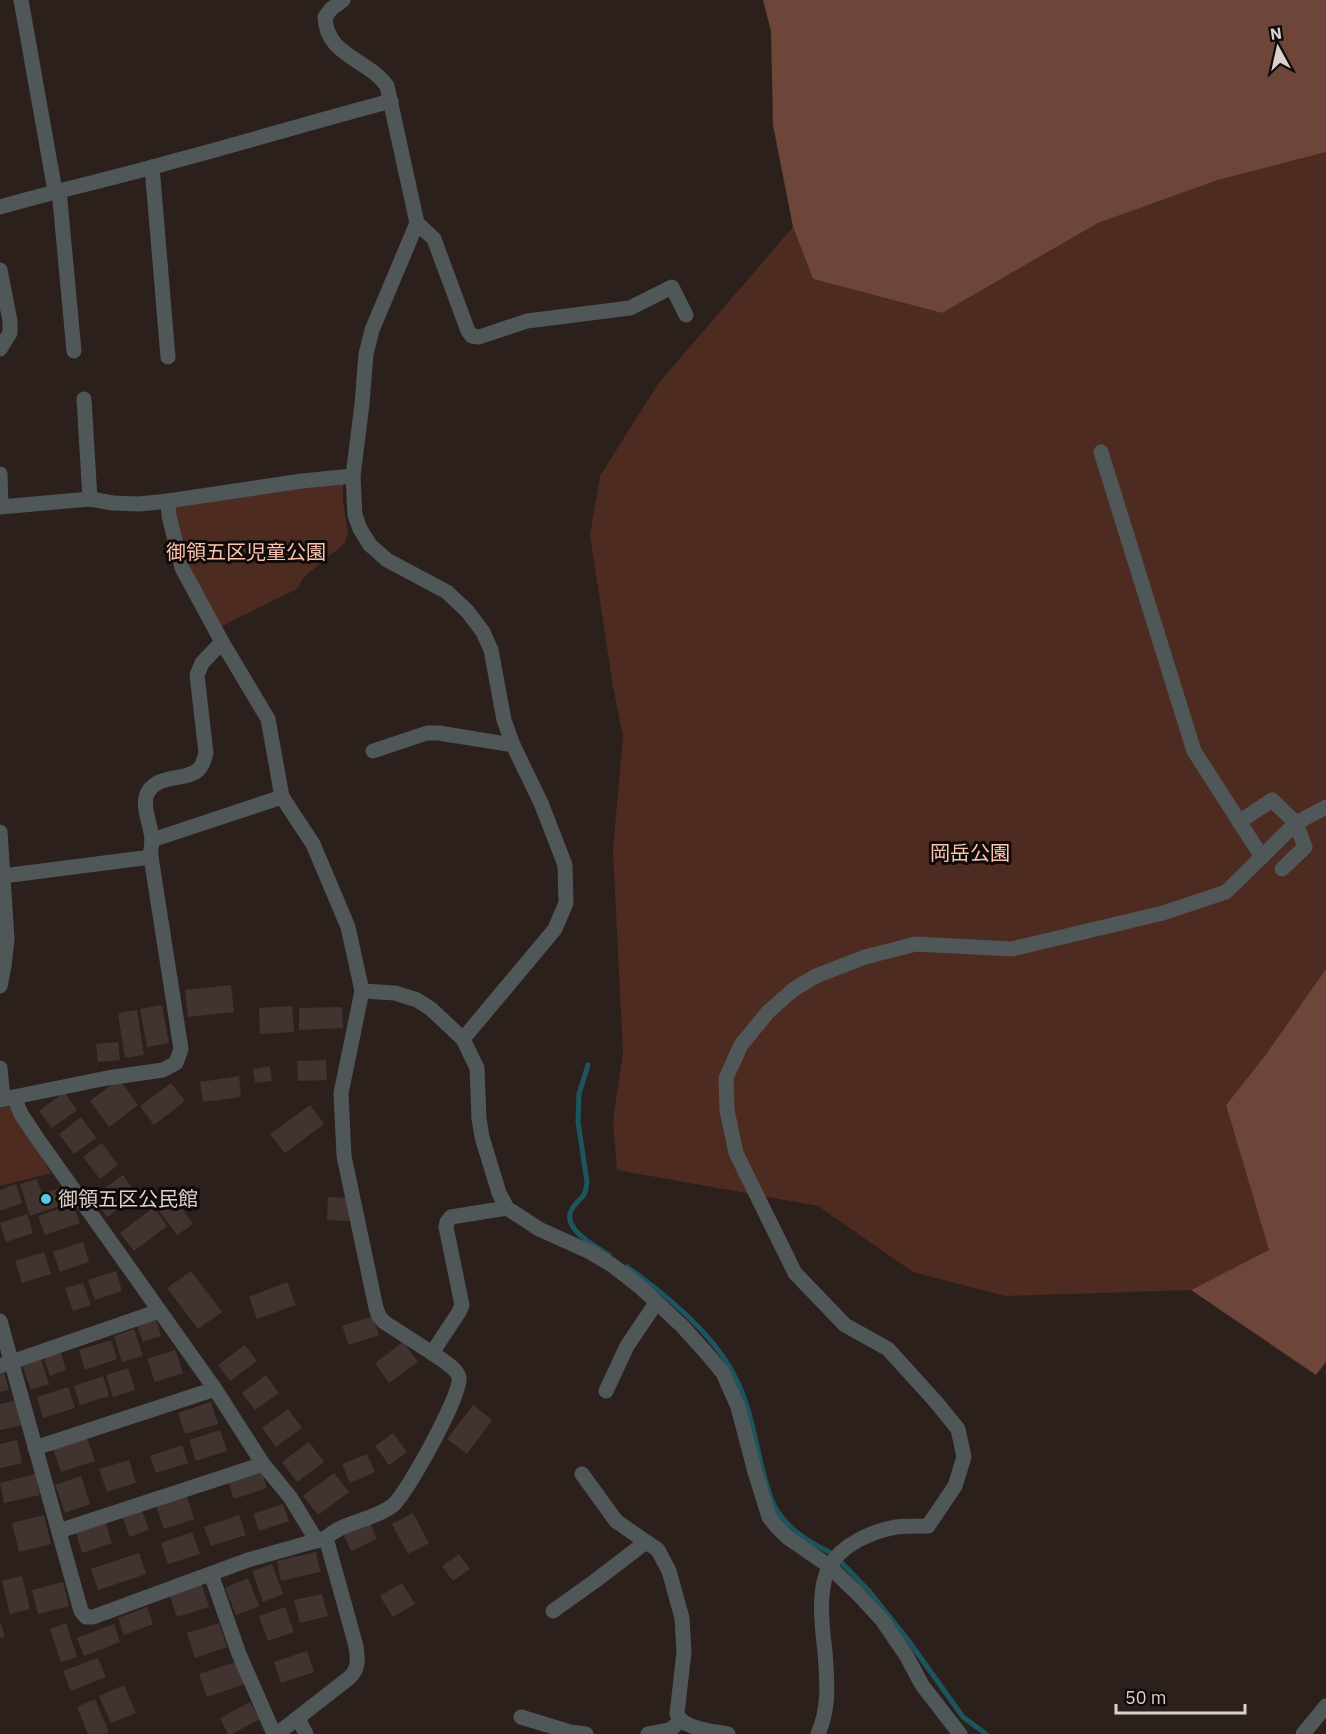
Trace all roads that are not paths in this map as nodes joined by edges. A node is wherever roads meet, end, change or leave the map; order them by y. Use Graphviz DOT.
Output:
graph roads {
  1 [pos="21,0"];
  2 [pos="344,0"];
  3 [pos="391,101"];
  4 [pos="152,167"];
  5 [pos="57,191"];
  6 [pos="0,207"];
  7 [pos="417,223"];
  8 [pos="0,270"];
  9 [pos="686,315"];
  10 [pos="0,349"];
  11 [pos="74,351"];
  12 [pos="168,357"];
  13 [pos="84,399"];
  14 [pos="1101,452"];
  15 [pos="0,474"];
  16 [pos="353,476"];
  17 [pos="90,499"];
  18 [pos="168,501"];
  19 [pos="1,507"];
  20 [pos="222,642"];
  21 [pos="513,745"];
  22 [pos="373,751"];
  23 [pos="282,797"];
  24 [pos="1326,807"];
  25 [pos="1239,822"];
  26 [pos="1296,823"];
  27 [pos="0,832"];
  28 [pos="152,840"];
  29 [pos="151,857"];
  30 [pos="1262,857"];
  31 [pos="1282,869"];
  32 [pos="2,879"];
  33 [pos="0,986"];
  34 [pos="362,991"];
  35 [pos="463,1039"];
  36 [pos="0,1068"];
  37 [pos="6,1099"];
  38 [pos="507,1208"];
  39 [pos="656,1303"];
  40 [pos="159,1311"];
  41 [pos="0,1321"];
  42 [pos="432,1353"];
  43 [pos="6,1365"];
  44 [pos="215,1389"];
  45 [pos="606,1391"];
  46 [pos="35,1448"];
  47 [pos="263,1464"];
  48 [pos="582,1474"];
  49 [pos="59,1531"];
  50 [pos="321,1539"];
  51 [pos="646,1542"];
  52 [pos="829,1566"];
  53 [pos="211,1574"];
  54 [pos="553,1611"];
  55 [pos="1326,1706"];
  56 [pos="521,1717"];
  57 [pos="298,1718"];
  58 [pos="680,1721"];
  59 [pos="276,1734"];
  60 [pos="306,1734"];
  61 [pos="586,1734"];
  62 [pos="648,1734"];
  63 [pos="728,1734"];
  64 [pos="818,1734"];
  65 [pos="960,1734"];
  66 [pos="1303,1734"];
  1 -- 5 [label="street"];
  2 -- 3 [label="street"];
  3 -- 4 [label="street"];
  3 -- 7 [label="street"];
  4 -- 5 [label="street"];
  4 -- 12 [label="street"];
  5 -- 6 [label="street"];
  5 -- 11 [label="street"];
  7 -- 9 [label="street"];
  7 -- 16 [label="street"];
  8 -- 10 [label="street"];
  13 -- 17 [label="street"];
  14 -- 25 [label="street"];
  15 -- 19 [label="street"];
  16 -- 18 [label="street"];
  16 -- 21 [label="street"];
  17 -- 18 [label="street"];
  17 -- 19 [label="street"];
  18 -- 20 [label="street"];
  20 -- 23 [label="street"];
  20 -- 28 [label="street"];
  21 -- 22 [label="street"];
  21 -- 35 [label="street"];
  23 -- 28 [label="street"];
  23 -- 34 [label="street"];
  24 -- 26 [label="street"];
  25 -- 26 [label="street"];
  25 -- 30 [label="street"];
  26 -- 30 [label="street"];
  26 -- 31 [label="street"];
  27 -- 32 [label="street"];
  28 -- 29 [label="street"];
  29 -- 32 [label="street"];
  29 -- 37 [label="street"];
  30 -- 52 [label="street"];
  32 -- 33 [label="street"];
  34 -- 35 [label="street"];
  34 -- 42 [label="street"];
  35 -- 38 [label="street"];
  36 -- 37 [label="street"];
  37 -- 40 [label="street"];
  38 -- 39 [label="street"];
  38 -- 42 [label="street"];
  39 -- 45 [label="street"];
  39 -- 52 [label="street"];
  40 -- 43 [label="street"];
  40 -- 44 [label="street"];
  41 -- 43 [label="street"];
  42 -- 50 [label="street"];
  43 -- 46 [label="street"];
  44 -- 46 [label="street"];
  44 -- 47 [label="street"];
  46 -- 49 [label="street"];
  47 -- 49 [label="street"];
  47 -- 50 [label="street"];
  48 -- 51 [label="street"];
  49 -- 53 [label="street"];
  50 -- 53 [label="street"];
  50 -- 57 [label="street"];
  51 -- 54 [label="street"];
  51 -- 58 [label="street"];
  52 -- 64 [label="street"];
  52 -- 65 [label="street"];
  53 -- 59 [label="street"];
  55 -- 66 [label="street"];
  56 -- 61 [label="street"];
  57 -- 59 [label="street"];
  57 -- 60 [label="street"];
  58 -- 62 [label="street"];
  58 -- 63 [label="street"];
}
